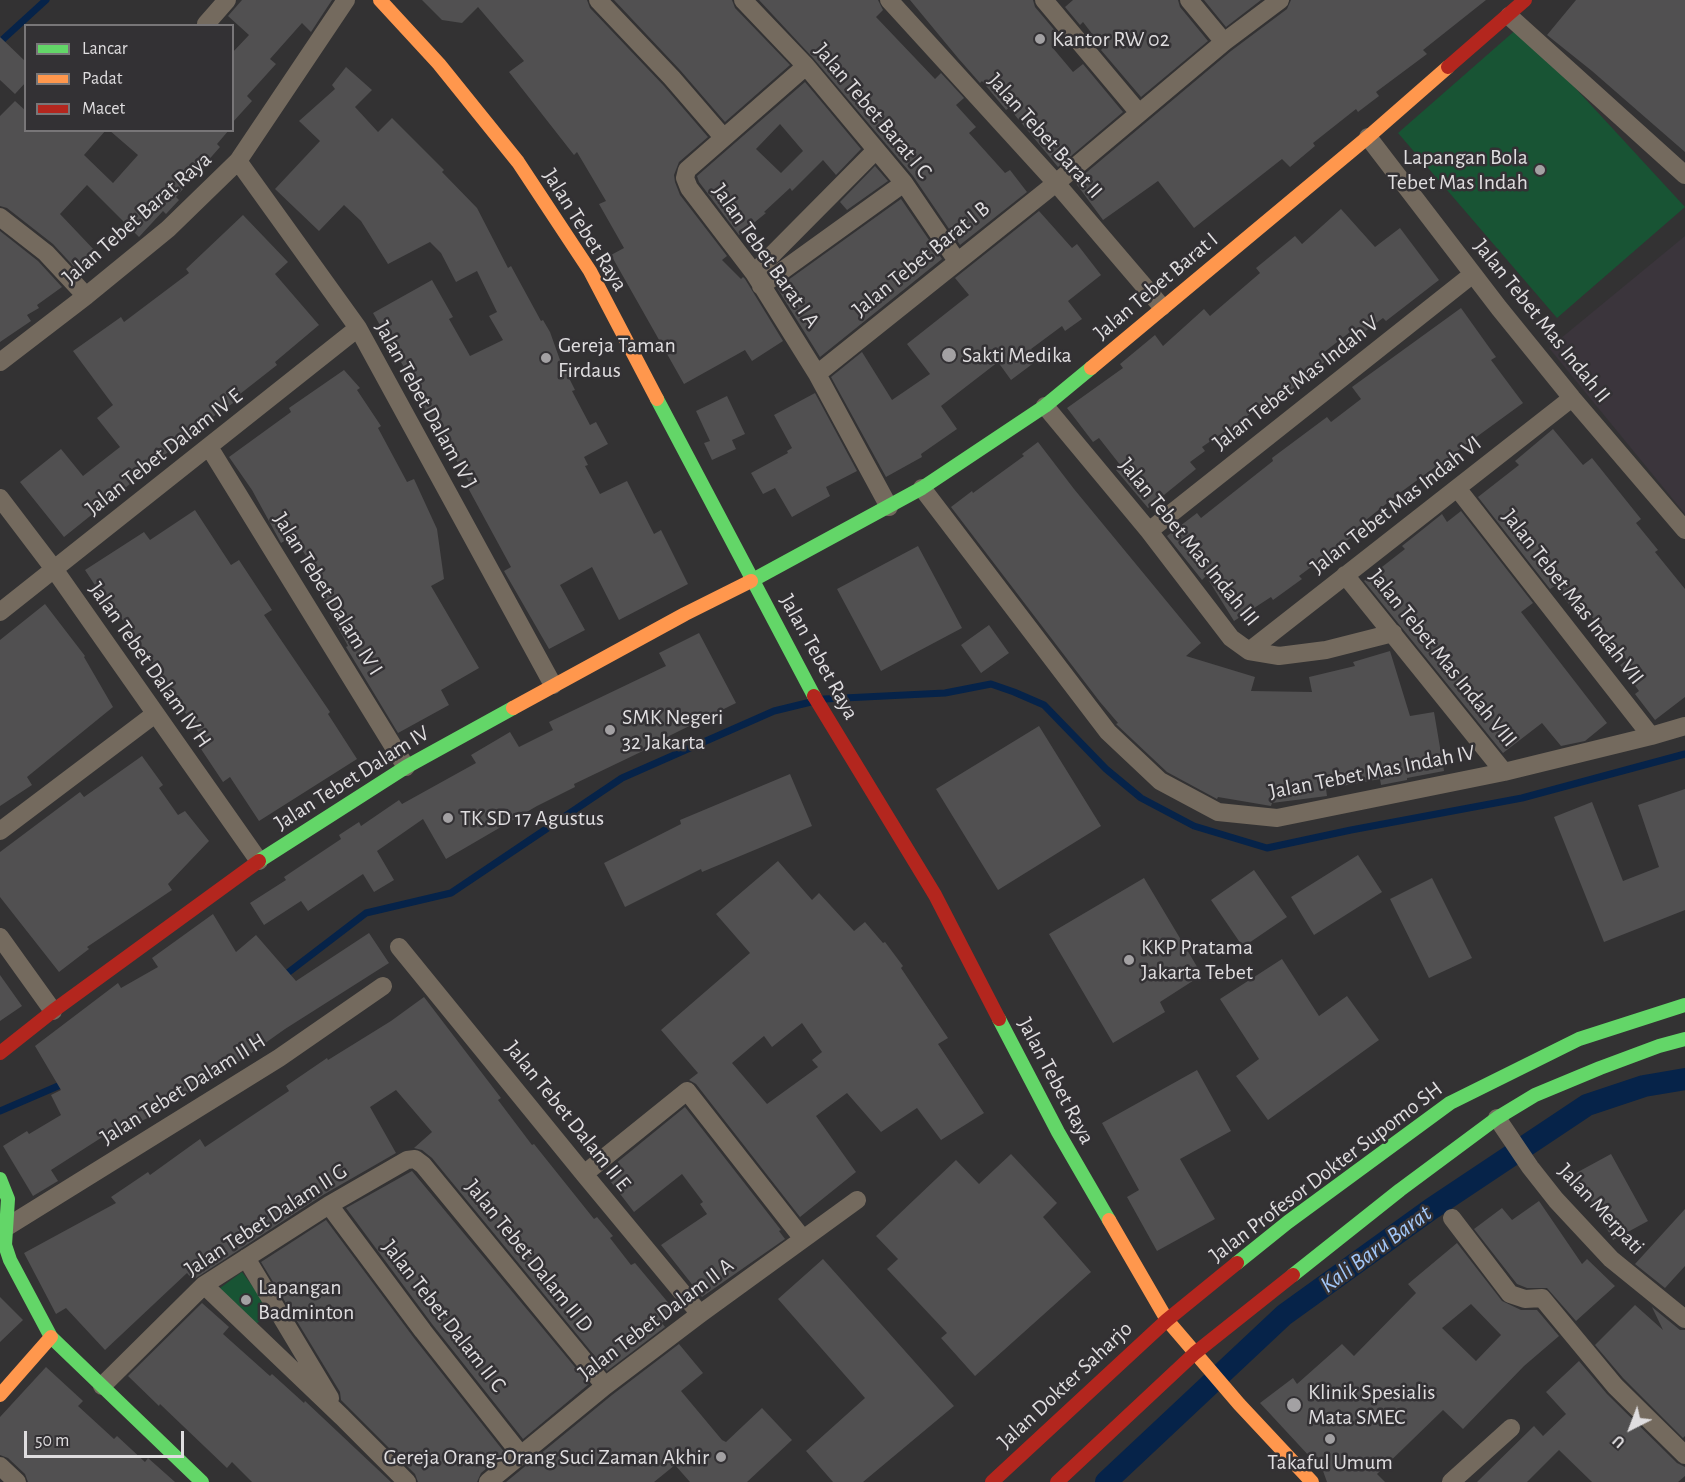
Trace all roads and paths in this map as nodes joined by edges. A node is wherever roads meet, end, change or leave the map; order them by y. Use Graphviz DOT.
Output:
graph roads {
  1 [pos="226,0"];
  2 [pos="346,0"];
  3 [pos="380,0"];
  4 [pos="598,0"];
  5 [pos="743,0"];
  6 [pos="889,0"];
  7 [pos="1044,0"];
  8 [pos="1189,0"];
  9 [pos="1280,0"];
  10 [pos="1525,0"];
  11 [pos="1509,16"];
  12 [pos="206,24"];
  13 [pos="1224,42"];
  14 [pos="806,66"];
  15 [pos="1139,113"];
  16 [pos="723,137"];
  17 [pos="1368,137"];
  18 [pos="876,150"];
  19 [pos="238,161"];
  20 [pos="1685,175"];
  21 [pos="904,183"];
  22 [pos="1056,183"];
  23 [pos="0,217"];
  24 [pos="957,261"];
  25 [pos="1473,274"];
  26 [pos="757,279"];
  27 [pos="86,296"];
  28 [pos="1162,307"];
  29 [pos="358,328"];
  30 [pos="0,362"];
  31 [pos="817,374"];
  32 [pos="1572,398"];
  33 [pos="1045,406"];
  34 [pos="209,447"];
  35 [pos="922,488"];
  36 [pos="1456,488"];
  37 [pos="0,498"];
  38 [pos="889,507"];
  39 [pos="1685,530"];
  40 [pos="1149,531"];
  41 [pos="54,569"];
  42 [pos="1345,575"];
  43 [pos="753,580"];
  44 [pos="0,612"];
  45 [pos="1393,633"];
  46 [pos="1250,651"];
  47 [pos="553,685"];
  48 [pos="155,714"];
  49 [pos="1685,726"];
  50 [pos="1651,736"];
  51 [pos="406,767"];
  52 [pos="1504,772"];
  53 [pos="0,831"];
  54 [pos="259,861"];
  55 [pos="0,937"];
  56 [pos="399,947"];
  57 [pos="383,986"];
  58 [pos="1685,1005"];
  59 [pos="53,1011"];
  60 [pos="1685,1039"];
  61 [pos="0,1053"];
  62 [pos="1497,1118"];
  63 [pos="415,1159"];
  64 [pos="584,1174"];
  65 [pos="0,1179"];
  66 [pos="857,1200"];
  67 [pos="329,1205"];
  68 [pos="1452,1218"];
  69 [pos="5,1228"];
  70 [pos="803,1239"];
  71 [pos="246,1258"];
  72 [pos="204,1285"];
  73 [pos="700,1314"];
  74 [pos="1685,1319"];
  75 [pos="1167,1320"];
  76 [pos="51,1337"];
  77 [pos="1199,1358"];
  78 [pos="102,1386"];
  79 [pos="605,1386"];
  80 [pos="0,1395"];
  81 [pos="342,1417"];
  82 [pos="1511,1428"];
  83 [pos="521,1455"];
  84 [pos="1685,1455"];
  85 [pos="0,1466"];
  86 [pos="17,1482"];
  87 [pos="202,1482"];
  88 [pos="407,1482"];
  89 [pos="488,1482"];
  90 [pos="992,1482"];
  91 [pos="1057,1482"];
  92 [pos="1312,1482"];
  93 [pos="1451,1482"];
  1 -- 12 [label="street"];
  2 -- 19 [label="street, Jalan Tebet Barat Raya"];
  3 -- 43 [label="main road, Jalan Tebet Raya"];
  4 -- 16 [label="street"];
  5 -- 14 [label="street, Jalan Tebet Barat I C"];
  6 -- 22 [label="street, Jalan Tebet Barat II"];
  7 -- 15 [label="street"];
  8 -- 13 [label="street"];
  9 -- 13 [label="street, Jalan Tebet Barat I B"];
  10 -- 11 [label="main road, Jalan Tebet Barat I"];
  11 -- 17 [label="main road, Jalan Tebet Barat I"];
  11 -- 20 [label="street"];
  13 -- 15 [label="street, Jalan Tebet Barat I B"];
  14 -- 16 [label="street, Jalan Tebet Barat I A"];
  14 -- 18 [label="street, Jalan Tebet Barat I C"];
  15 -- 22 [label="street, Jalan Tebet Barat I B"];
  16 -- 26 [label="street, Jalan Tebet Barat I A"];
  17 -- 25 [label="street, Jalan Tebet Mas Indah II"];
  17 -- 28 [label="main road, Jalan Tebet Barat I"];
  18 -- 21 [label="street, Jalan Tebet Barat I C"];
  18 -- 26 [label="street"];
  19 -- 27 [label="street, Jalan Tebet Barat Raya"];
  19 -- 29 [label="street, Jalan Tebet Dalam IV J"];
  21 -- 24 [label="street, Jalan Tebet Barat I C"];
  21 -- 26 [label="street"];
  22 -- 24 [label="street, Jalan Tebet Barat I B"];
  22 -- 28 [label="street, Jalan Tebet Barat II"];
  23 -- 27 [label="street"];
  24 -- 31 [label="street, Jalan Tebet Barat I B"];
  25 -- 32 [label="street, Jalan Tebet Mas Indah II"];
  25 -- 40 [label="street, Jalan Tebet Mas Indah V"];
  26 -- 31 [label="street, Jalan Tebet Barat I A"];
  27 -- 30 [label="street, Jalan Tebet Barat Raya"];
  28 -- 33 [label="main road, Jalan Tebet Barat I"];
  29 -- 34 [label="street, Jalan Tebet Dalam IV E"];
  29 -- 47 [label="street, Jalan Tebet Dalam IV J"];
  31 -- 38 [label="street, Jalan Tebet Barat I A"];
  32 -- 36 [label="street, Jalan Tebet Mas Indah VI"];
  32 -- 39 [label="street, Jalan Tebet Mas Indah II"];
  33 -- 35 [label="main road, Jalan Tebet Barat I"];
  33 -- 40 [label="street, Jalan Tebet Mas Indah III"];
  34 -- 41 [label="street, Jalan Tebet Dalam IV E"];
  34 -- 51 [label="street, Jalan Tebet Dalam IV I"];
  35 -- 38 [label="main road, Jalan Tebet Barat I"];
  35 -- 52 [label="street, Jalan Tebet Mas Indah IV"];
  36 -- 42 [label="street, Jalan Tebet Mas Indah VI"];
  36 -- 50 [label="street, Jalan Tebet Mas Indah VII"];
  37 -- 41 [label="street, Jalan Tebet Dalam IV H"];
  38 -- 43 [label="main road, Jalan Tebet Barat I"];
  40 -- 46 [label="street, Jalan Tebet Mas Indah III"];
  41 -- 44 [label="street, Jalan Tebet Dalam IV E"];
  41 -- 48 [label="street, Jalan Tebet Dalam IV H"];
  42 -- 45 [label="street, Jalan Tebet Mas Indah VIII"];
  42 -- 46 [label="street, Jalan Tebet Mas Indah VI"];
  43 -- 47 [label="main road, Jalan Tebet Dalam IV"];
  43 -- 75 [label="main road, Jalan Tebet Raya"];
  45 -- 46 [label="street, Jalan Tebet Mas Indah III"];
  45 -- 52 [label="street, Jalan Tebet Mas Indah VIII"];
  47 -- 51 [label="main road, Jalan Tebet Dalam IV"];
  48 -- 53 [label="street"];
  48 -- 54 [label="street, Jalan Tebet Dalam IV H"];
  49 -- 50 [label="street, Jalan Tebet Mas Indah IV"];
  50 -- 52 [label="street, Jalan Tebet Mas Indah IV"];
  51 -- 54 [label="main road, Jalan Tebet Dalam IV"];
  54 -- 59 [label="main road, Jalan Tebet Dalam IV"];
  55 -- 59 [label="street"];
  56 -- 64 [label="street, Jalan Tebet Dalam II E"];
  57 -- 69 [label="street, Jalan Tebet Dalam II H"];
  58 -- 75 [label="main road, Jalan Profesor Dokter Supomo SH"];
  59 -- 61 [label="main road, Jalan Tebet Dalam IV"];
  60 -- 62 [label="main road"];
  62 -- 74 [label="street, Jalan Merpati"];
  62 -- 77 [label="main road"];
  63 -- 67 [label="street, Jalan Tebet Dalam II G"];
  63 -- 79 [label="street, Jalan Tebet Dalam II D"];
  64 -- 70 [label="street"];
  64 -- 73 [label="street, Jalan Tebet Dalam II E"];
  65 -- 69 [label="main road"];
  66 -- 70 [label="street, Jalan Tebet Dalam II A"];
  67 -- 71 [label="street, Jalan Tebet Dalam II G"];
  67 -- 83 [label="street, Jalan Tebet Dalam II C"];
  68 -- 84 [label="street"];
  69 -- 76 [label="main road"];
  70 -- 73 [label="street, Jalan Tebet Dalam II A"];
  71 -- 72 [label="street, Jalan Tebet Dalam II G"];
  71 -- 81 [label="street"];
  72 -- 78 [label="street, Jalan Tebet Dalam II G"];
  72 -- 81 [label="street"];
  73 -- 79 [label="street, Jalan Tebet Dalam II A"];
  75 -- 77 [label="main road, Jalan Tebet Raya"];
  75 -- 90 [label="main road, Jalan Dokter Saharjo"];
  76 -- 78 [label="main road"];
  76 -- 80 [label="main road"];
  77 -- 91 [label="main road"];
  77 -- 92 [label="main road, Jalan Tebet Raya"];
  78 -- 87 [label="main road"];
  79 -- 83 [label="street, Jalan Tebet Dalam II A"];
  81 -- 88 [label="street"];
  82 -- 93 [label="street"];
  83 -- 89 [label="street, Jalan Tebet Dalam II A"];
  85 -- 86 [label="street"];
}
